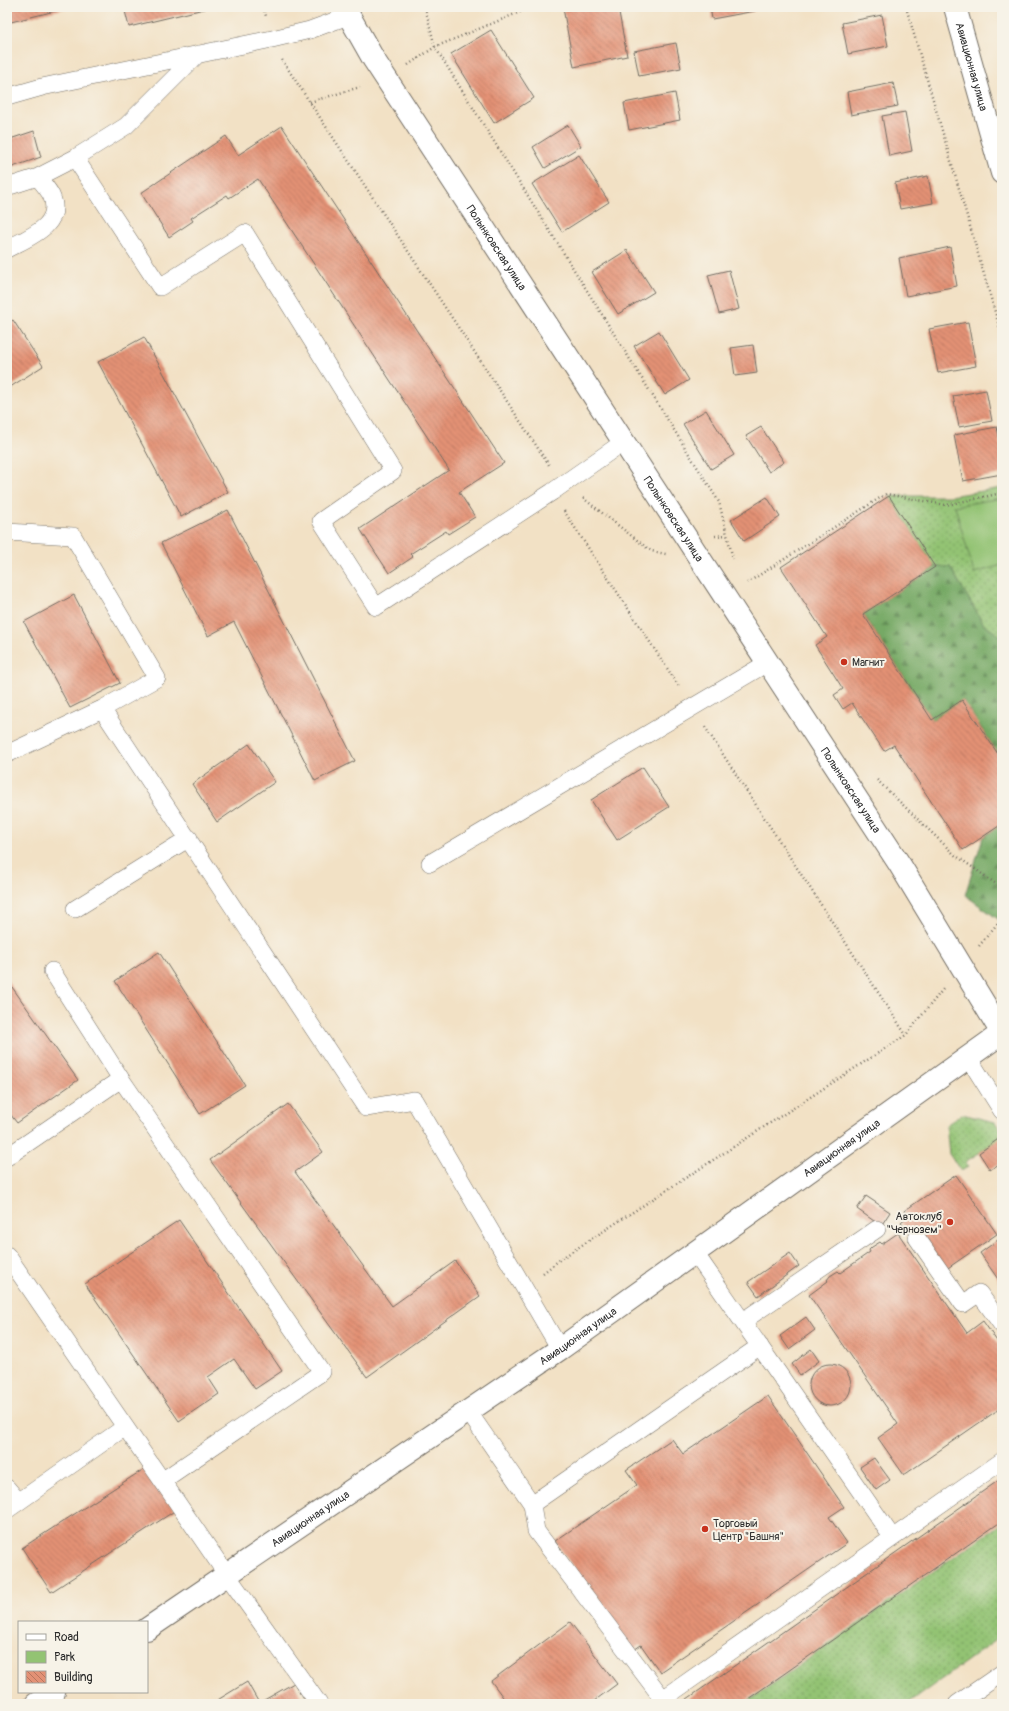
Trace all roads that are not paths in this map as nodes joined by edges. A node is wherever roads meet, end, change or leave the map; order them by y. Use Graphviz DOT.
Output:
graph roads {
  1 [pos="955,7"];
  2 [pos="346,12"];
  3 [pos="198,54"];
  4 [pos="7,97"];
  5 [pos="75,158"];
  6 [pos="1002,173"];
  7 [pos="38,177"];
  8 [pos="7,187"];
  9 [pos="7,249"];
  10 [pos="622,443"];
  11 [pos="7,532"];
  12 [pos="767,663"];
  13 [pos="102,709"];
  14 [pos="7,754"];
  15 [pos="189,838"];
  16 [pos="430,863"];
  17 [pos="75,909"];
  18 [pos="52,971"];
  19 [pos="1002,1033"];
  20 [pos="968,1057"];
  21 [pos="121,1079"];
  22 [pos="1002,1111"];
  23 [pos="7,1157"];
  24 [pos="877,1229"];
  25 [pos="917,1238"];
  26 [pos="695,1253"];
  27 [pos="7,1255"];
  28 [pos="743,1322"];
  29 [pos="1002,1325"];
  30 [pos="760,1346"];
  31 [pos="560,1349"];
  32 [pos="468,1411"];
  33 [pos="125,1427"];
  34 [pos="1002,1461"];
  35 [pos="162,1481"];
  36 [pos="7,1488"];
  37 [pos="532,1504"];
  38 [pos="13,1505"];
  39 [pos="892,1537"];
  40 [pos="227,1575"];
  41 [pos="148,1628"];
  42 [pos="1002,1673"];
  43 [pos="319,1704"];
  44 [pos="957,1704"];
  1 -- 6 [label="main road, Авиационная улица"];
  2 -- 3 [label="lane"];
  2 -- 10 [label="main road, Полынковская улица"];
  3 -- 4 [label="lane"];
  3 -- 5 [label="lane"];
  5 -- 7 [label="lane"];
  5 -- 10 [label="lane"];
  7 -- 8 [label="lane"];
  7 -- 9 [label="lane"];
  10 -- 12 [label="main road, Полынковская улица"];
  11 -- 13 [label="lane"];
  12 -- 16 [label="lane"];
  12 -- 19 [label="main road, Полынковская улица"];
  13 -- 14 [label="lane"];
  13 -- 15 [label="lane"];
  15 -- 17 [label="lane"];
  15 -- 31 [label="lane"];
  18 -- 21 [label="lane"];
  19 -- 20 [label="main road, Авиационная улица"];
  20 -- 22 [label="lane"];
  20 -- 26 [label="main road, Авиационная улица"];
  21 -- 23 [label="lane"];
  21 -- 35 [label="lane"];
  24 -- 28 [label="lane"];
  25 -- 29 [label="lane"];
  26 -- 28 [label="lane"];
  26 -- 31 [label="main road, Авиационная улица"];
  27 -- 33 [label="lane"];
  28 -- 30 [label="lane"];
  30 -- 37 [label="lane"];
  30 -- 39 [label="lane"];
  31 -- 32 [label="main road, Авиационная улица"];
  32 -- 37 [label="lane"];
  32 -- 40 [label="main road, Авиационная улица"];
  33 -- 35 [label="lane"];
  33 -- 38 [label="lane"];
  34 -- 39 [label="lane"];
  35 -- 40 [label="lane"];
  36 -- 38 [label="lane"];
  37 -- 39 [label="lane"];
  40 -- 41 [label="main road, Авиационная улица"];
  40 -- 43 [label="lane"];
  42 -- 44 [label="lane"];
}
